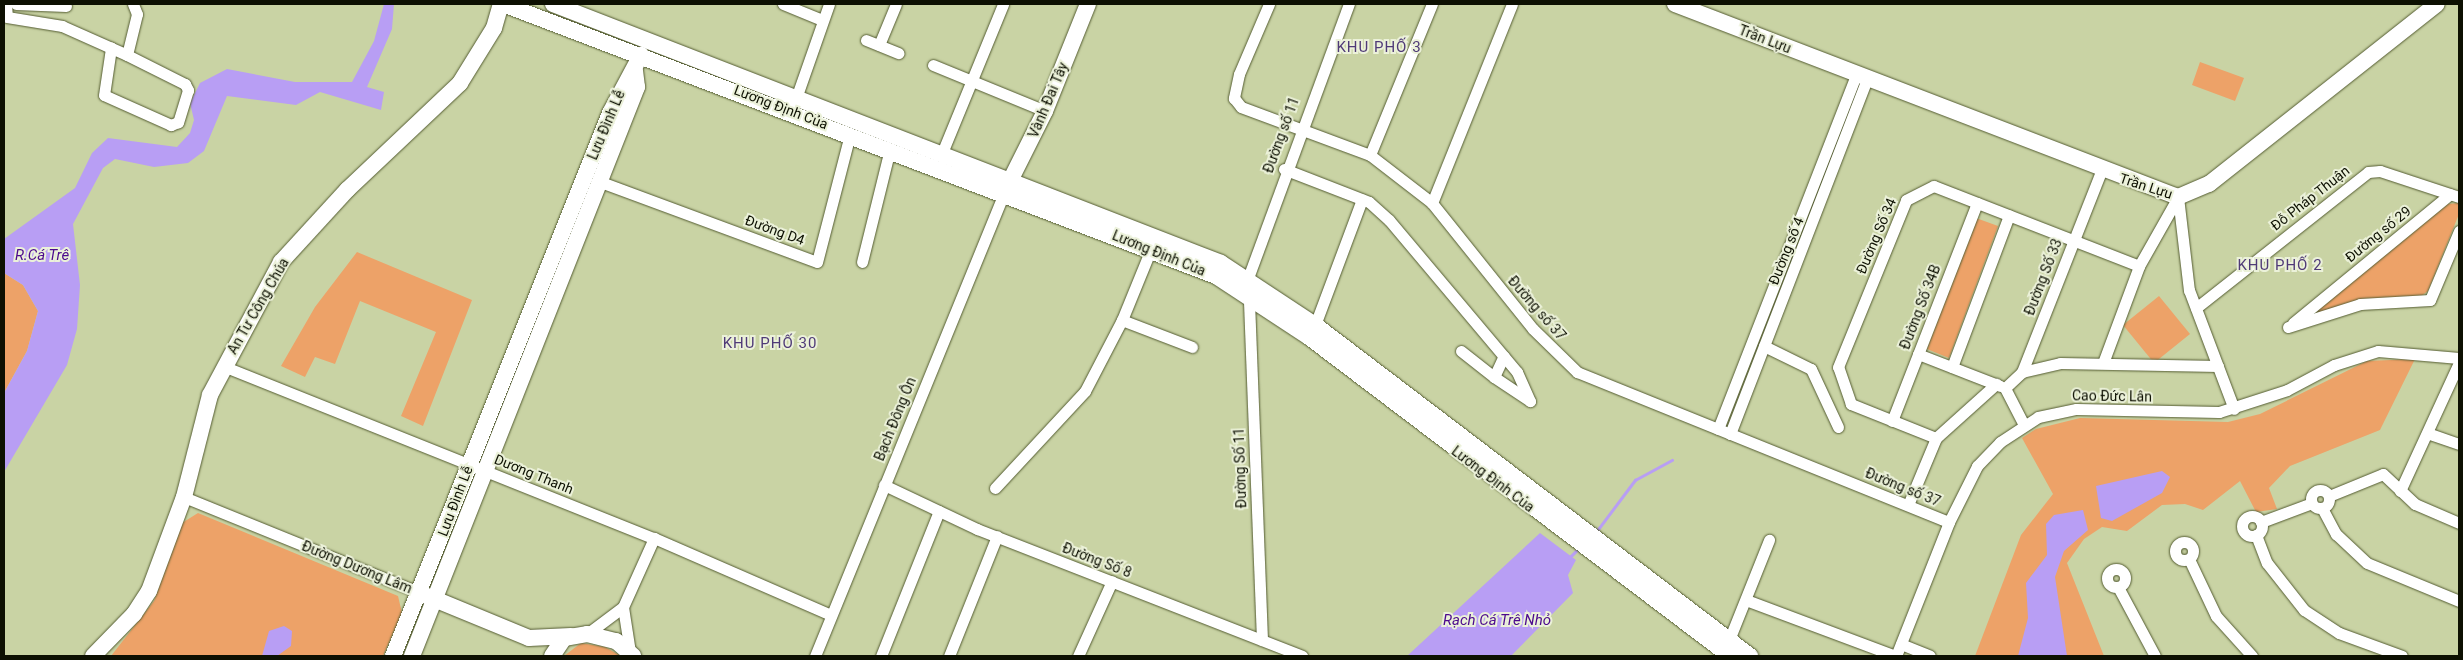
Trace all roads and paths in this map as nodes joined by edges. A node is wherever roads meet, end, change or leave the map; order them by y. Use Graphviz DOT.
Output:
graph roads {
  1 [pos="6,4"];
  2 [pos="16,4"];
  3 [pos="133,4"];
  4 [pos="502,4"];
  5 [pos="553,4"];
  6 [pos="783,4"];
  7 [pos="829,4"];
  8 [pos="896,4"];
  9 [pos="1003,4"];
  10 [pos="1088,4"];
  11 [pos="1269,4"];
  12 [pos="1349,4"];
  13 [pos="1432,4"];
  14 [pos="1512,4"];
  15 [pos="1675,4"];
  16 [pos="2437,4"];
  17 [pos="67,5"];
  18 [pos="822,20"];
  19 [pos="62,26"];
  20 [pos="866,40"];
  21 [pos="879,45"];
  22 [pos="111,48"];
  23 [pos="898,52"];
  24 [pos="127,55"];
  25 [pos="638,62"];
  26 [pos="933,65"];
  27 [pos="1861,77"];
  28 [pos="970,80"];
  29 [pos="794,104"];
  30 [pos="1045,111"];
  31 [pos="1299,129"];
  32 [pos="850,134"];
  33 [pos="890,149"];
  34 [pos="942,153"];
  35 [pos="1370,155"];
  36 [pos="1284,169"];
  37 [pos="2101,170"];
  38 [pos="598,181"];
  39 [pos="1008,187"];
  40 [pos="2455,196"];
  41 [pos="2178,197"];
  42 [pos="1362,199"];
  43 [pos="1432,203"];
  44 [pos="1977,203"];
  45 [pos="2009,215"];
  46 [pos="2459,231"];
  47 [pos="2073,241"];
  48 [pos="1151,248"];
  49 [pos="862,262"];
  50 [pos="2139,266"];
  51 [pos="1248,278"];
  52 [pos="1248,296"];
  53 [pos="2196,308"];
  54 [pos="1122,320"];
  55 [pos="1315,325"];
  56 [pos="1764,346"];
  57 [pos="1192,347"];
  58 [pos="1461,351"];
  59 [pos="1918,354"];
  60 [pos="1504,356"];
  61 [pos="2459,358"];
  62 [pos="2102,363"];
  63 [pos="2459,363"];
  64 [pos="223,366"];
  65 [pos="2218,366"];
  66 [pos="1952,367"];
  67 [pos="2022,372"];
  68 [pos="1494,377"];
  69 [pos="2000,386"];
  70 [pos="2234,409"];
  71 [pos="1892,421"];
  72 [pos="2024,425"];
  73 [pos="1838,427"];
  74 [pos="1718,429"];
  75 [pos="1730,434"];
  76 [pos="2430,434"];
  77 [pos="1936,438"];
  78 [pos="2459,444"];
  79 [pos="476,467"];
  80 [pos="1511,484"];
  81 [pos="884,485"];
  82 [pos="995,488"];
  83 [pos="2400,491"];
  84 [pos="2329,496"];
  85 [pos="184,497"];
  86 [pos="1908,505"];
  87 [pos="2317,506"];
  88 [pos="939,511"];
  89 [pos="1949,522"];
  90 [pos="2261,522"];
  91 [pos="2459,523"];
  92 [pos="2256,535"];
  93 [pos="997,536"];
  94 [pos="654,538"];
  95 [pos="1769,540"];
  96 [pos="2189,559"];
  97 [pos="1112,581"];
  98 [pos="2118,587"];
  99 [pos="420,593"];
  100 [pos="1746,600"];
  101 [pos="437,601"];
  102 [pos="2459,601"];
  103 [pos="623,607"];
  104 [pos="830,615"];
  105 [pos="579,635"];
  106 [pos="529,638"];
  107 [pos="1262,640"];
  108 [pos="1901,644"];
  109 [pos="1730,648"];
  110 [pos="631,654"];
  111 [pos="93,656"];
  112 [pos="393,656"];
  113 [pos="412,656"];
  114 [pos="543,656"];
  115 [pos="552,656"];
  116 [pos="814,656"];
  117 [pos="881,656"];
  118 [pos="949,656"];
  119 [pos="1078,656"];
  120 [pos="1302,656"];
  121 [pos="1750,656"];
  122 [pos="1896,656"];
  123 [pos="1930,656"];
  124 [pos="2155,656"];
  125 [pos="2252,656"];
  126 [pos="2402,656"];
  1 -- 19 [label="street"];
  2 -- 17 [label="street"];
  3 -- 24 [label="street"];
  4 -- 25 [label="street, Lương Định Của"];
  4 -- 64 [label="street, An Tư Công Chúa"];
  5 -- 29 [label="street, Lương Định Của"];
  6 -- 18 [label="street"];
  7 -- 18 [label="street"];
  8 -- 21 [label="street"];
  9 -- 28 [label="street"];
  10 -- 30 [label="street, Vành Đai Tây"];
  11 -- 31 [label="street, Đường số 37"];
  12 -- 31 [label="street, Đường số 11"];
  13 -- 35 [label="street"];
  14 -- 43 [label="street"];
  15 -- 27 [label="street, Trần Lựu"];
  16 -- 41 [label="street, Trần Lựu"];
  17 -- 19 [label="street"];
  18 -- 29 [label="street"];
  19 -- 22 [label="street"];
  20 -- 21 [label="street"];
  21 -- 23 [label="street"];
  22 -- 24 [label="street"];
  22 -- 24 [label="street"];
  25 -- 29 [label="street, Lương Định Của"];
  25 -- 38 [label="street, Lưu Đình Lễ"];
  25 -- 79 [label="street, Lưu Đình Lễ"];
  26 -- 28 [label="street"];
  27 -- 37 [label="street, Trần Lựu"];
  27 -- 56 [label="street, Đường số 4"];
  27 -- 74 [label="street, Đường số 4"];
  28 -- 30 [label="street"];
  28 -- 34 [label="street"];
  29 -- 32 [label="street, Lương Định Của"];
  29 -- 34 [label="street, Lương Định Của"];
  30 -- 39 [label="street, Vành Đai Tây"];
  31 -- 35 [label="street, Đường số 37"];
  31 -- 36 [label="street, Đường số 11"];
  32 -- 33 [label="street, Lương Định Của"];
  32 -- 38 [label="street, Đường D4"];
  33 -- 39 [label="street, Lương Định Của"];
  33 -- 49 [label="street"];
  34 -- 39 [label="street, Lương Định Của"];
  35 -- 43 [label="street, Đường số 37"];
  36 -- 42 [label="street"];
  36 -- 51 [label="street, Đường số 11"];
  37 -- 41 [label="street, Trần Lựu"];
  37 -- 47 [label="street, Đường Số 33"];
  38 -- 79 [label="street, Lưu Đình Lễ"];
  39 -- 48 [label="street, Lương Định Của"];
  39 -- 51 [label="street, Lương Định Của"];
  39 -- 81 [label="street, Bạch Đông Ôn"];
  40 -- 46 [label="street, Đường số 29"];
  40 -- 53 [label="street, Đỗ Pháp Thuận"];
  41 -- 50 [label="street"];
  41 -- 53 [label="street"];
  42 -- 55 [label="street"];
  42 -- 60 [label="street"];
  43 -- 74 [label="street, Đường số 37"];
  44 -- 45 [label="street, Đường Số 34"];
  44 -- 59 [label="street, Đường Số 34B"];
  44 -- 71 [label="street, Đường Số 34"];
  45 -- 47 [label="street, Đường Số 34"];
  45 -- 66 [label="street"];
  47 -- 50 [label="street, Đường Số 34"];
  47 -- 67 [label="street, Đường Số 33"];
  48 -- 52 [label="street, Lương Định Của"];
  48 -- 54 [label="street"];
  50 -- 62 [label="street"];
  51 -- 52 [label="street, Đường số 11"];
  51 -- 55 [label="street, Lương Định Của"];
  52 -- 80 [label="street, Lương Định Của"];
  52 -- 107 [label="street, Đường Số 11"];
  53 -- 65 [label="street"];
  54 -- 57 [label="street"];
  54 -- 82 [label="street"];
  55 -- 80 [label="street, Lương Định Của"];
  56 -- 73 [label="street"];
  56 -- 75 [label="street, Đường số 4"];
  58 -- 68 [label="street"];
  59 -- 66 [label="street"];
  59 -- 71 [label="street, Đường Số 34B"];
  60 -- 68 [label="street"];
  60 -- 68 [label="street"];
  61 -- 70 [label="street, Cao Đức Lân"];
  62 -- 65 [label="street"];
  62 -- 67 [label="street"];
  63 -- 76 [label="street"];
  64 -- 79 [label="street, Dương Thanh"];
  64 -- 85 [label="street, An Tư Công Chúa"];
  65 -- 70 [label="street"];
  66 -- 69 [label="street"];
  67 -- 69 [label="street, Đường Số 33"];
  69 -- 72 [label="street"];
  69 -- 77 [label="street, Đường Số 33"];
  70 -- 72 [label="street, Cao Đức Lân"];
  71 -- 77 [label="street, Đường Số 34"];
  72 -- 89 [label="street, Cao Đức Lân"];
  74 -- 75 [label="street, Đường số 37"];
  75 -- 86 [label="street, Đường số 37"];
  76 -- 78 [label="street"];
  76 -- 83 [label="street"];
  77 -- 86 [label="street"];
  79 -- 94 [label="street, Dương Thanh"];
  79 -- 99 [label="street, Lưu Đình Lễ"];
  79 -- 101 [label="street, Lưu Đình Lễ"];
  80 -- 109 [label="street, Lương Định Của"];
  81 -- 88 [label="street, Đường Số 8"];
  81 -- 104 [label="street, Bạch Đông Ôn"];
  83 -- 84 [label="street"];
  83 -- 91 [label="street"];
  84 -- 87 [label="street"];
  84 -- 87 [label="street"];
  85 -- 99 [label="street, Đường Dương Lâm"];
  85 -- 111 [label="street, An Tư Công Chúa"];
  86 -- 89 [label="street, Đường số 37"];
  87 -- 90 [label="street"];
  87 -- 102 [label="street"];
  88 -- 93 [label="street, Đường Số 8"];
  88 -- 117 [label="street"];
  89 -- 108 [label="street, Cao Đức Lân"];
  90 -- 92 [label="street"];
  90 -- 92 [label="street"];
  92 -- 126 [label="street"];
  93 -- 97 [label="street, Đường Số 8"];
  93 -- 118 [label="street"];
  94 -- 103 [label="street"];
  94 -- 104 [label="street, Dương Thanh"];
  95 -- 100 [label="street"];
  96 -- 125 [label="street"];
  97 -- 107 [label="street, Đường Số 8"];
  97 -- 119 [label="street"];
  98 -- 124 [label="street"];
  99 -- 101 [label="street, Đường Dương Lâm"];
  99 -- 112 [label="street, Lưu Đình Lễ"];
  100 -- 109 [label="street"];
  100 -- 122 [label="street"];
  101 -- 106 [label="street, Đường Dương Lâm"];
  101 -- 113 [label="street, Lưu Đình Lễ"];
  103 -- 105 [label="street"];
  103 -- 110 [label="street"];
  104 -- 116 [label="street, Bạch Đông Ôn"];
  105 -- 106 [label="street, Đường Dương Lâm"];
  105 -- 110 [label="street, Đường Dương Lâm"];
  105 -- 115 [label="street"];
  106 -- 114 [label="street"];
  107 -- 120 [label="street, Đường Số 8"];
  108 -- 122 [label="street, Cao Đức Lân"];
  108 -- 123 [label="street"];
  109 -- 121 [label="street, Lương Định Của"];
}
